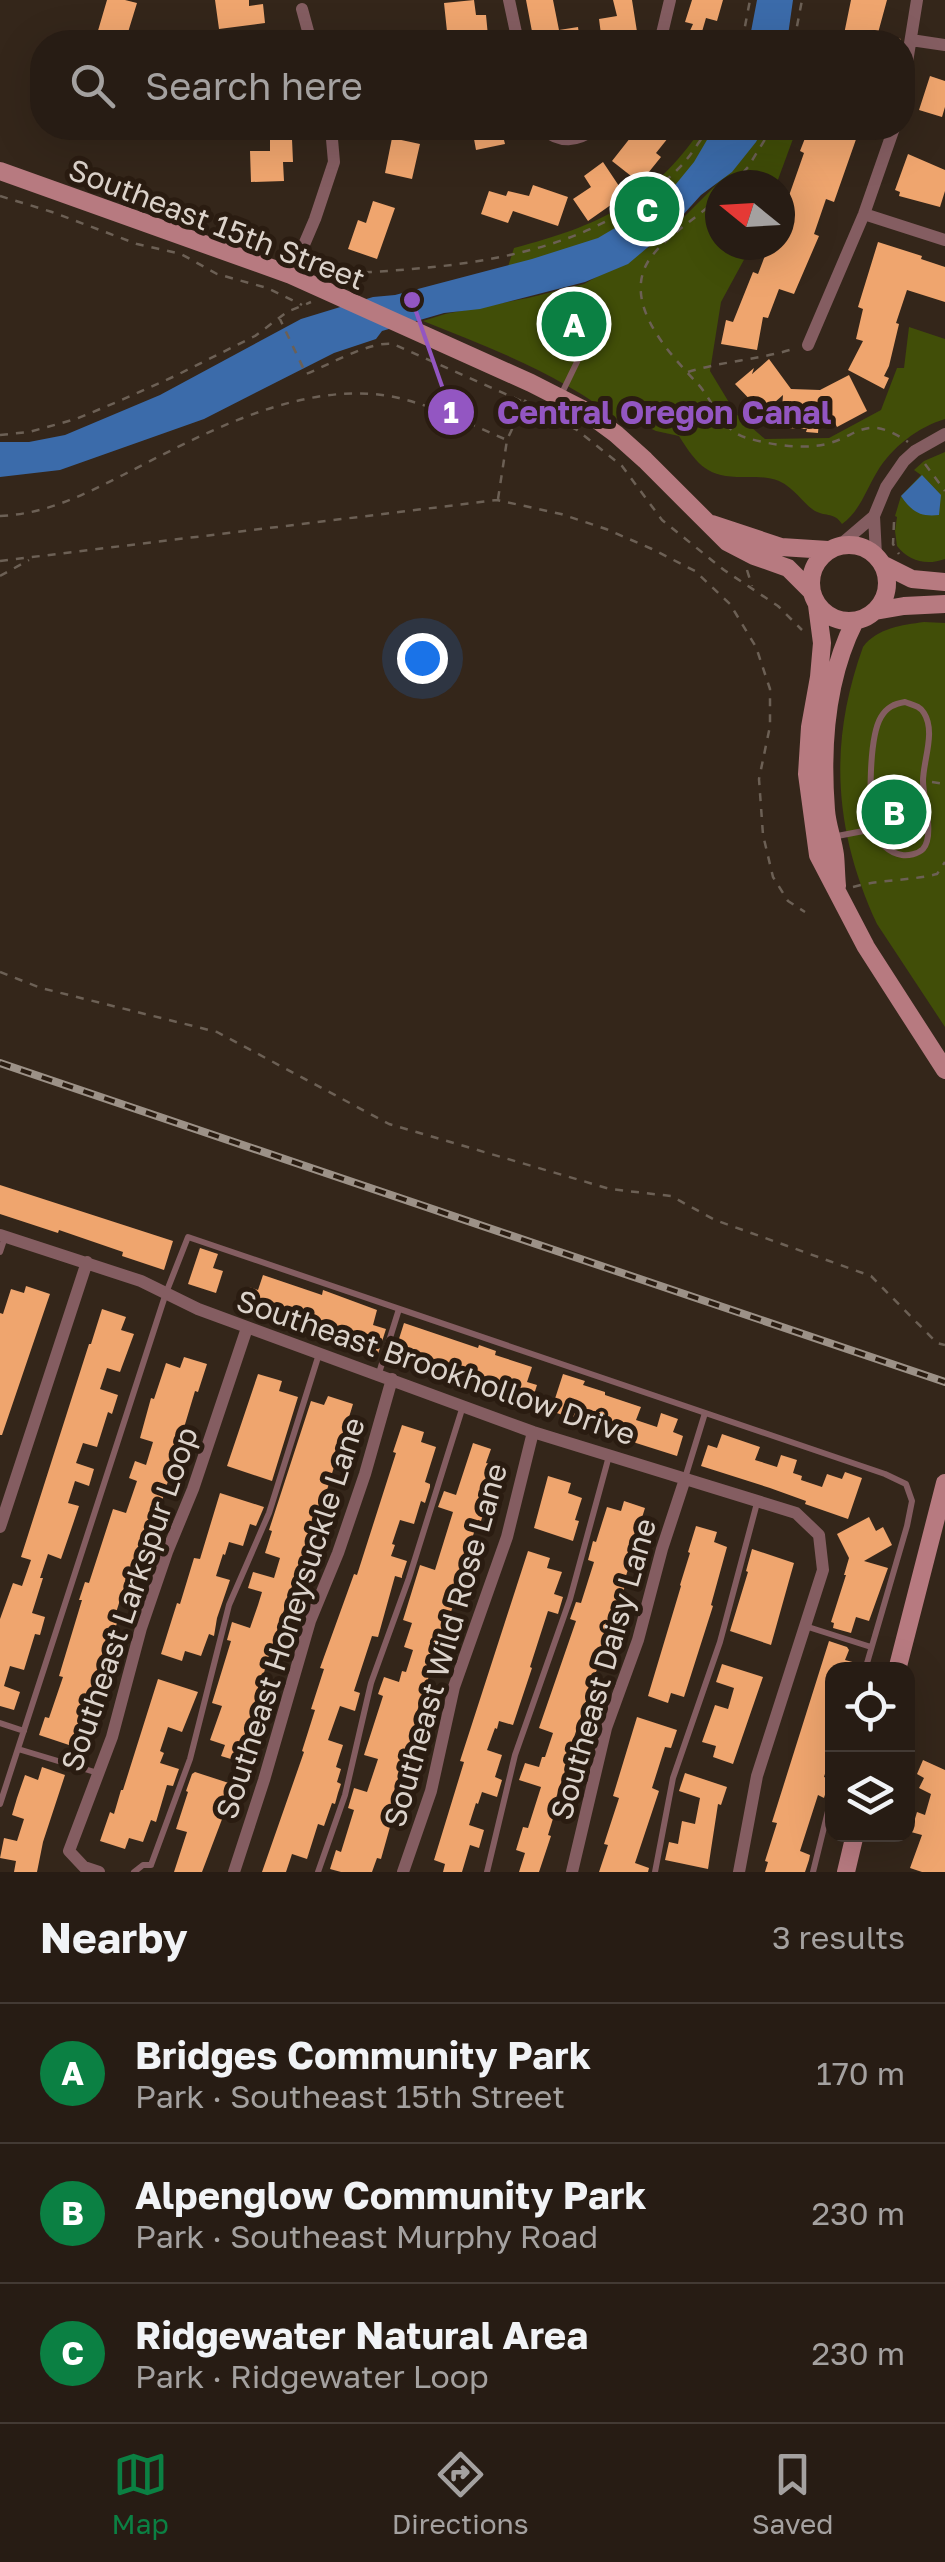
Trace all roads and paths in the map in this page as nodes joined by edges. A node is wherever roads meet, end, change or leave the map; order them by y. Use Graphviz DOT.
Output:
graph roads {
  1 [pos="509,0"];
  2 [pos="670,0"];
  3 [pos="750,0"];
  4 [pos="802,0"];
  5 [pos="917,0"];
  6 [pos="302,9"];
  7 [pos="308,30"];
  8 [pos="515,30"];
  9 [pos="663,30"];
  10 [pos="744,30"];
  11 [pos="796,30"];
  12 [pos="912,30"];
  13 [pos="915,41"];
  14 [pos="945,45"];
  15 [pos="332,140"];
  16 [pos="701,140"];
  17 [pos="766,140"];
  18 [pos="890,140"];
  19 [pos="745,170"];
  20 [pos="0,172"];
  21 [pos="0,196"];
  22 [pos="705,209"];
  23 [pos="864,214"];
  24 [pos="945,240"];
  25 [pos="327,274"];
  26 [pos="291,275"];
  27 [pos="315,301"];
  28 [pos="303,305"];
  29 [pos="279,317"];
  30 [pos="592,331"];
  31 [pos="808,345"];
  32 [pos="687,373"];
  33 [pos="533,384"];
  34 [pos="560,398"];
  35 [pos="524,402"];
  36 [pos="945,434"];
  37 [pos="0,435"];
  38 [pos="507,440"];
  39 [pos="915,451"];
  40 [pos="945,491"];
  41 [pos="497,500"];
  42 [pos="0,516"];
  43 [pos="874,516"];
  44 [pos="894,522"];
  45 [pos="711,524"];
  46 [pos="834,547"];
  47 [pos="33,558"];
  48 [pos="904,558"];
  49 [pos="880,560"];
  50 [pos="0,562"];
  51 [pos="0,576"];
  52 [pos="945,582"];
  53 [pos="814,598"];
  54 [pos="945,604"];
  55 [pos="875,611"];
  56 [pos="855,621"];
  57 [pos="806,634"];
  58 [pos="871,780"];
  59 [pos="923,780"];
  60 [pos="945,784"];
  61 [pos="874,828"];
  62 [pos="831,837"];
  63 [pos="945,862"];
  64 [pos="837,892"];
  65 [pos="804,912"];
  66 [pos="0,972"];
  67 [pos="945,1070"];
  68 [pos="2,1236"];
  69 [pos="0,1252"];
  70 [pos="86,1262"];
  71 [pos="166,1293"];
  72 [pos="399,1309"];
  73 [pos="248,1328"];
  74 [pos="945,1345"];
  75 [pos="319,1353"];
  76 [pos="385,1376"];
  77 [pos="463,1406"];
  78 [pos="705,1413"];
  79 [pos="533,1432"];
  80 [pos="609,1456"];
  81 [pos="685,1480"];
  82 [pos="945,1483"];
  83 [pos="758,1502"];
  84 [pos="0,1527"];
  85 [pos="805,1626"];
  86 [pos="871,1647"];
  87 [pos="867,1662"];
  88 [pos="900,1662"];
  89 [pos="0,1723"];
  90 [pos="24,1730"];
  91 [pos="18,1748"];
  92 [pos="98,1773"];
  93 [pos="0,1804"];
  94 [pos="825,1823"];
  95 [pos="853,1842"];
  96 [pos="151,1864"];
  97 [pos="98,1872"];
  98 [pos="134,1872"];
  99 [pos="157,1872"];
  100 [pos="234,1872"];
  101 [pos="318,1872"];
  102 [pos="403,1872"];
  103 [pos="486,1872"];
  104 [pos="572,1872"];
  105 [pos="655,1872"];
  106 [pos="739,1872"];
  107 [pos="813,1872"];
  108 [pos="846,1872"];
  1 -- 8 [label="street"];
  2 -- 9 [label="street"];
  3 -- 10 [label="path"];
  4 -- 11 [label="path"];
  5 -- 12 [label="street"];
  6 -- 7 [label="street"];
  13 -- 14 [label="street"];
  15 -- 26 [label="street"];
  16 -- 25 [label="path"];
  17 -- 19 [label="path"];
  18 -- 23 [label="street"];
  20 -- 26 [label="main road, Southeast 15th Street"];
  21 -- 28 [label="path"];
  22 -- 32 [label="path"];
  23 -- 24 [label="street"];
  23 -- 31 [label="street"];
  26 -- 33 [label="main road, Southeast 15th Street"];
  27 -- 28 [label="path"];
  28 -- 29 [label="path"];
  29 -- 35 [label="path"];
  29 -- 37 [label="path"];
  30 -- 34 [label="lane"];
  31 -- 32 [label="path"];
  32 -- 39 [label="path"];
  33 -- 34 [label="main road, Southeast 15th Street"];
  33 -- 35 [label="path"];
  34 -- 45 [label="main road, Southeast 15th Street"];
  35 -- 38 [label="path"];
  35 -- 57 [label="path"];
  36 -- 39 [label="street"];
  38 -- 41 [label="path"];
  38 -- 42 [label="path"];
  39 -- 40 [label="path"];
  39 -- 43 [label="street"];
  41 -- 47 [label="path"];
  41 -- 65 [label="path"];
  43 -- 46 [label="street"];
  43 -- 49 [label="street"];
  44 -- 48 [label="path"];
  45 -- 46 [label="main road, Southeast 15th Street"];
  45 -- 53 [label="main road, Southeast 15th Street"];
  46 -- 49 [label="main road"];
  46 -- 53 [label="main road"];
  47 -- 50 [label="path"];
  47 -- 51 [label="path"];
  49 -- 52 [label="main road"];
  49 -- 55 [label="main road"];
  53 -- 56 [label="main road"];
  53 -- 64 [label="main road"];
  54 -- 55 [label="main road"];
  55 -- 56 [label="main road"];
  56 -- 62 [label="main road"];
  58 -- 59 [label="path"];
  58 -- 59 [label="lane"];
  58 -- 61 [label="lane"];
  59 -- 60 [label="path"];
  59 -- 61 [label="lane"];
  61 -- 62 [label="lane"];
  62 -- 64 [label="main road"];
  63 -- 64 [label="path"];
  64 -- 67 [label="main road"];
  66 -- 74 [label="path"];
  68 -- 69 [label="lane"];
  68 -- 70 [label="street, Southeast Brookhollow Drive"];
  70 -- 71 [label="street, Southeast Brookhollow Drive"];
  70 -- 84 [label="street"];
  71 -- 72 [label="lane"];
  71 -- 73 [label="street, Southeast Brookhollow Drive"];
  71 -- 90 [label="lane"];
  72 -- 76 [label="lane"];
  72 -- 78 [label="lane"];
  73 -- 75 [label="street, Southeast Brookhollow Drive"];
  73 -- 92 [label="street, Southeast Larkspur Loop"];
  75 -- 76 [label="street, Southeast Brookhollow Drive"];
  75 -- 96 [label="lane"];
  76 -- 77 [label="street, Southeast Brookhollow Drive"];
  76 -- 100 [label="street, Southeast Honeysuckle Lane"];
  77 -- 79 [label="street, Southeast Brookhollow Drive"];
  77 -- 101 [label="lane"];
  78 -- 81 [label="lane"];
  78 -- 86 [label="lane"];
  79 -- 80 [label="street, Southeast Brookhollow Drive"];
  79 -- 102 [label="street, Southeast Wild Rose Lane"];
  80 -- 81 [label="street, Southeast Brookhollow Drive"];
  80 -- 103 [label="lane"];
  81 -- 83 [label="street, Southeast Brookhollow Drive"];
  81 -- 104 [label="street, Southeast Daisy Lane"];
  82 -- 88 [label="main road"];
  83 -- 85 [label="street, Southeast Brookhollow Drive"];
  83 -- 105 [label="lane"];
  85 -- 86 [label="lane"];
  85 -- 106 [label="street"];
  86 -- 87 [label="lane"];
  89 -- 90 [label="lane"];
  90 -- 91 [label="lane"];
  91 -- 92 [label="lane"];
  91 -- 93 [label="lane"];
  92 -- 97 [label="street, Southeast Larkspur Loop"];
  94 -- 107 [label="lane"];
  95 -- 108 [label="main road"];
  96 -- 98 [label="lane"];
  96 -- 99 [label="lane"];
}
